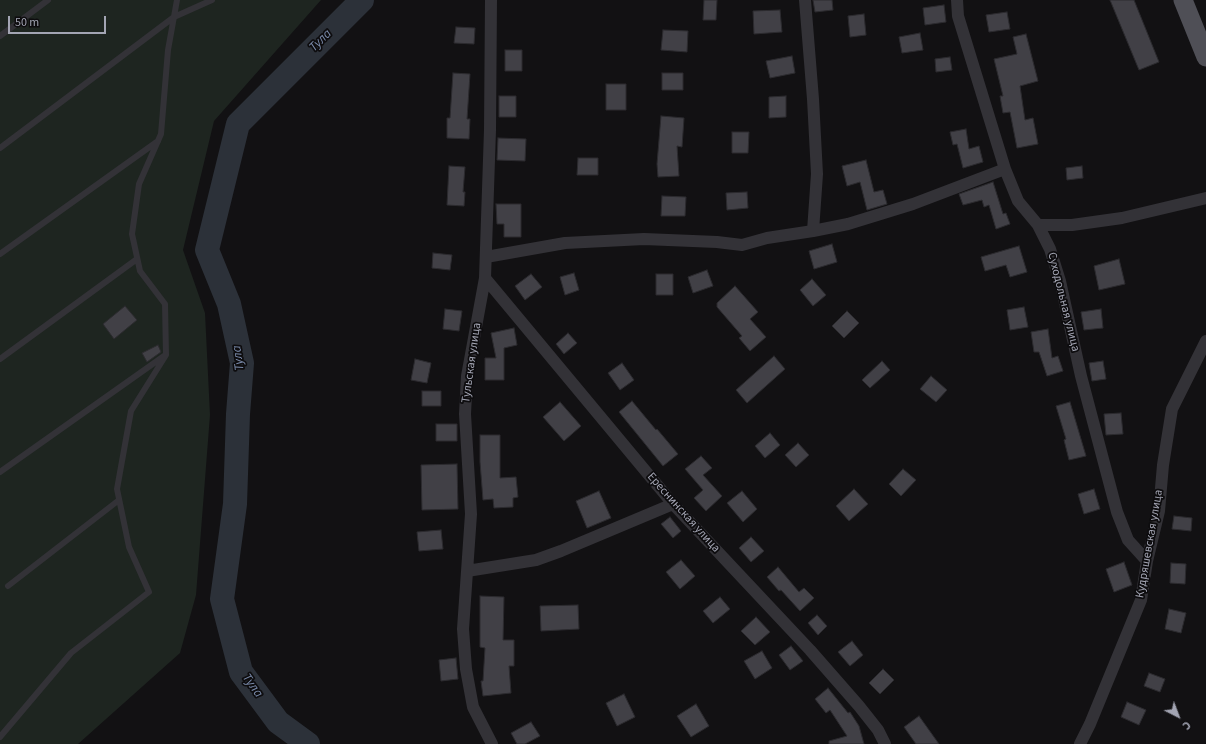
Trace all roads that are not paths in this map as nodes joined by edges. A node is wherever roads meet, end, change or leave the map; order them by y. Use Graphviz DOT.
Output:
graph roads {
  1 [pos="48,0"];
  2 [pos="177,0"];
  3 [pos="212,0"];
  4 [pos="490,0"];
  5 [pos="806,0"];
  6 [pos="957,0"];
  7 [pos="1183,0"];
  8 [pos="174,17"];
  9 [pos="0,36"];
  10 [pos="1206,57"];
  11 [pos="158,141"];
  12 [pos="0,148"];
  13 [pos="1005,169"];
  14 [pos="1206,198"];
  15 [pos="1038,225"];
  16 [pos="813,231"];
  17 [pos="0,254"];
  18 [pos="486,257"];
  19 [pos="138,259"];
  20 [pos="485,278"];
  21 [pos="1206,341"];
  22 [pos="166,355"];
  23 [pos="0,359"];
  24 [pos="0,472"];
  25 [pos="119,500"];
  26 [pos="673,504"];
  27 [pos="1147,562"];
  28 [pos="467,571"];
  29 [pos="8,586"];
  30 [pos="0,738"];
  31 [pos="492,744"];
  32 [pos="884,744"];
  33 [pos="1080,744"];
  1 -- 9 [label="lane"];
  2 -- 8 [label="lane"];
  3 -- 8 [label="lane"];
  4 -- 18 [label="street, Тульская улица"];
  5 -- 16 [label="street"];
  6 -- 13 [label="street, Суходольная улица"];
  7 -- 10 [label="main road"];
  8 -- 11 [label="lane"];
  8 -- 12 [label="lane"];
  11 -- 17 [label="lane"];
  11 -- 19 [label="lane"];
  13 -- 15 [label="street, Суходольная улица"];
  13 -- 16 [label="street"];
  14 -- 15 [label="street"];
  15 -- 27 [label="street, Суходольная улица"];
  16 -- 18 [label="street"];
  18 -- 20 [label="street, Тульская улица"];
  19 -- 22 [label="lane"];
  19 -- 23 [label="lane"];
  20 -- 26 [label="street, Ереснинская улица"];
  20 -- 28 [label="street, Тульская улица"];
  21 -- 27 [label="street, Кудряшевская улица"];
  22 -- 24 [label="lane"];
  22 -- 25 [label="lane"];
  25 -- 29 [label="lane"];
  25 -- 30 [label="lane"];
  26 -- 28 [label="street"];
  26 -- 32 [label="street, Ереснинская улица"];
  27 -- 33 [label="street, Кудряшевская улица"];
  28 -- 31 [label="street, Тульская улица"];
}
